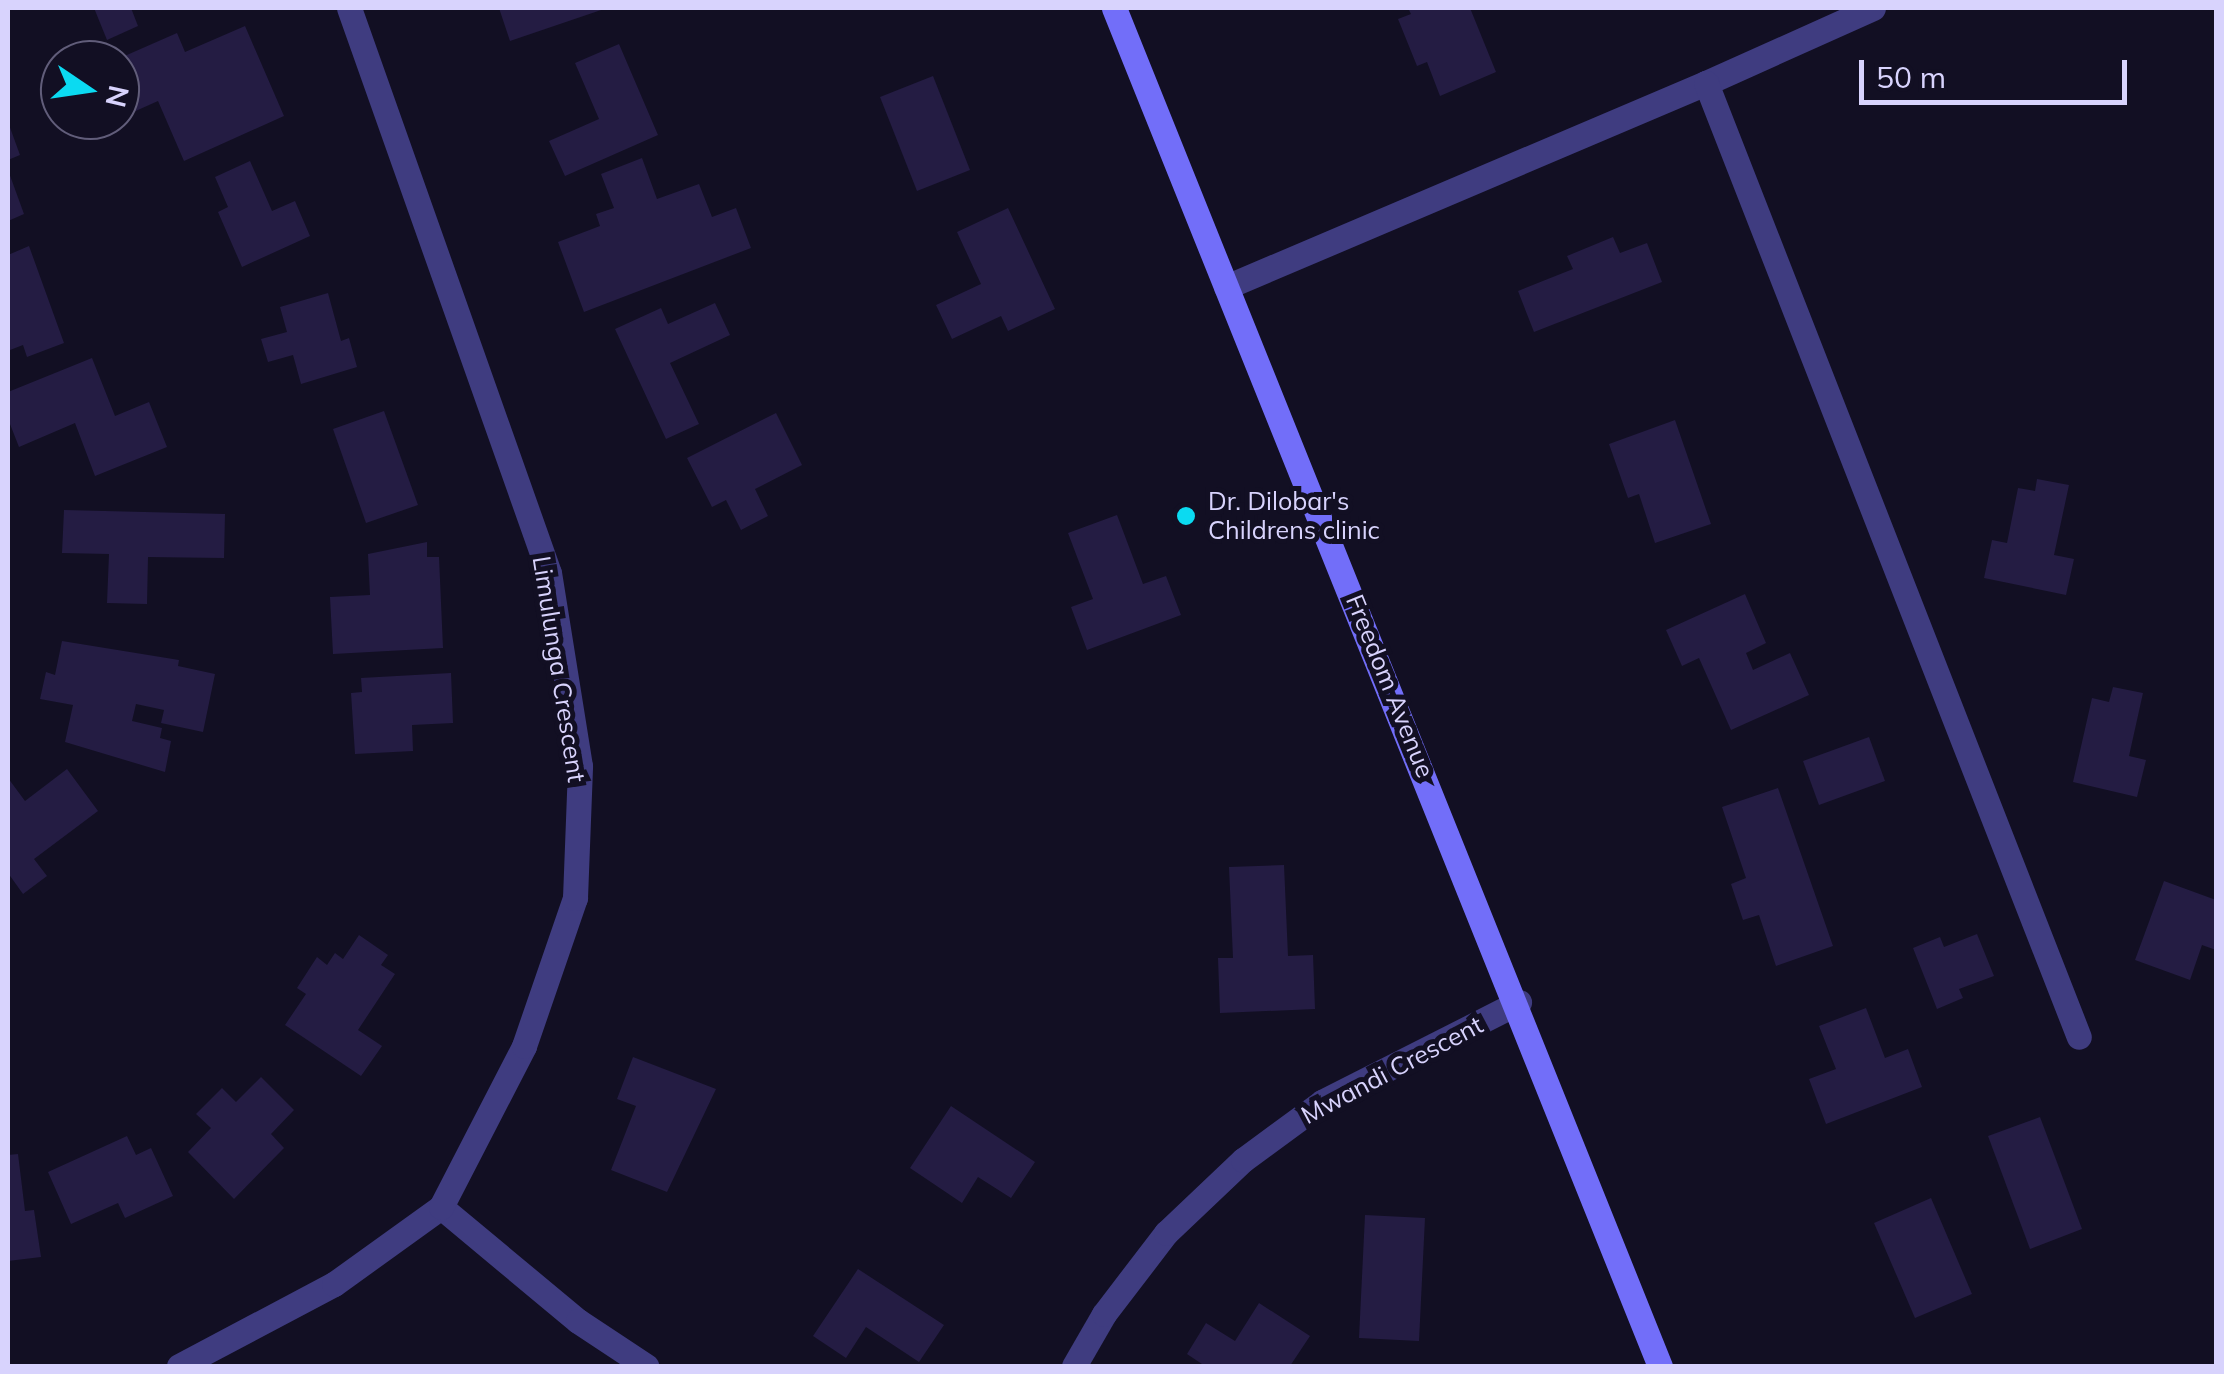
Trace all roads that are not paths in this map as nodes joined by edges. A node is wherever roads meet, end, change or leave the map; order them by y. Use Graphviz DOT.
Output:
graph roads {
  1 [pos="349,8"];
  2 [pos="1114,8"];
  3 [pos="1873,8"];
  4 [pos="1706,82"];
  5 [pos="1226,288"];
  6 [pos="1519,1002"];
  7 [pos="2080,1037"];
  8 [pos="441,1206"];
  9 [pos="179,1366"];
  10 [pos="646,1366"];
  11 [pos="1074,1366"];
  12 [pos="1660,1366"];
  1 -- 8 [label="street, Limulunga Crescent"];
  2 -- 5 [label="main road, Freedom Avenue"];
  3 -- 4 [label="street"];
  4 -- 5 [label="street"];
  4 -- 7 [label="street"];
  5 -- 6 [label="main road, Freedom Avenue"];
  6 -- 11 [label="street, Mwandi Crescent"];
  6 -- 12 [label="main road, Freedom Avenue"];
  8 -- 9 [label="street, Limulunga Crescent"];
  8 -- 10 [label="street"];
}
